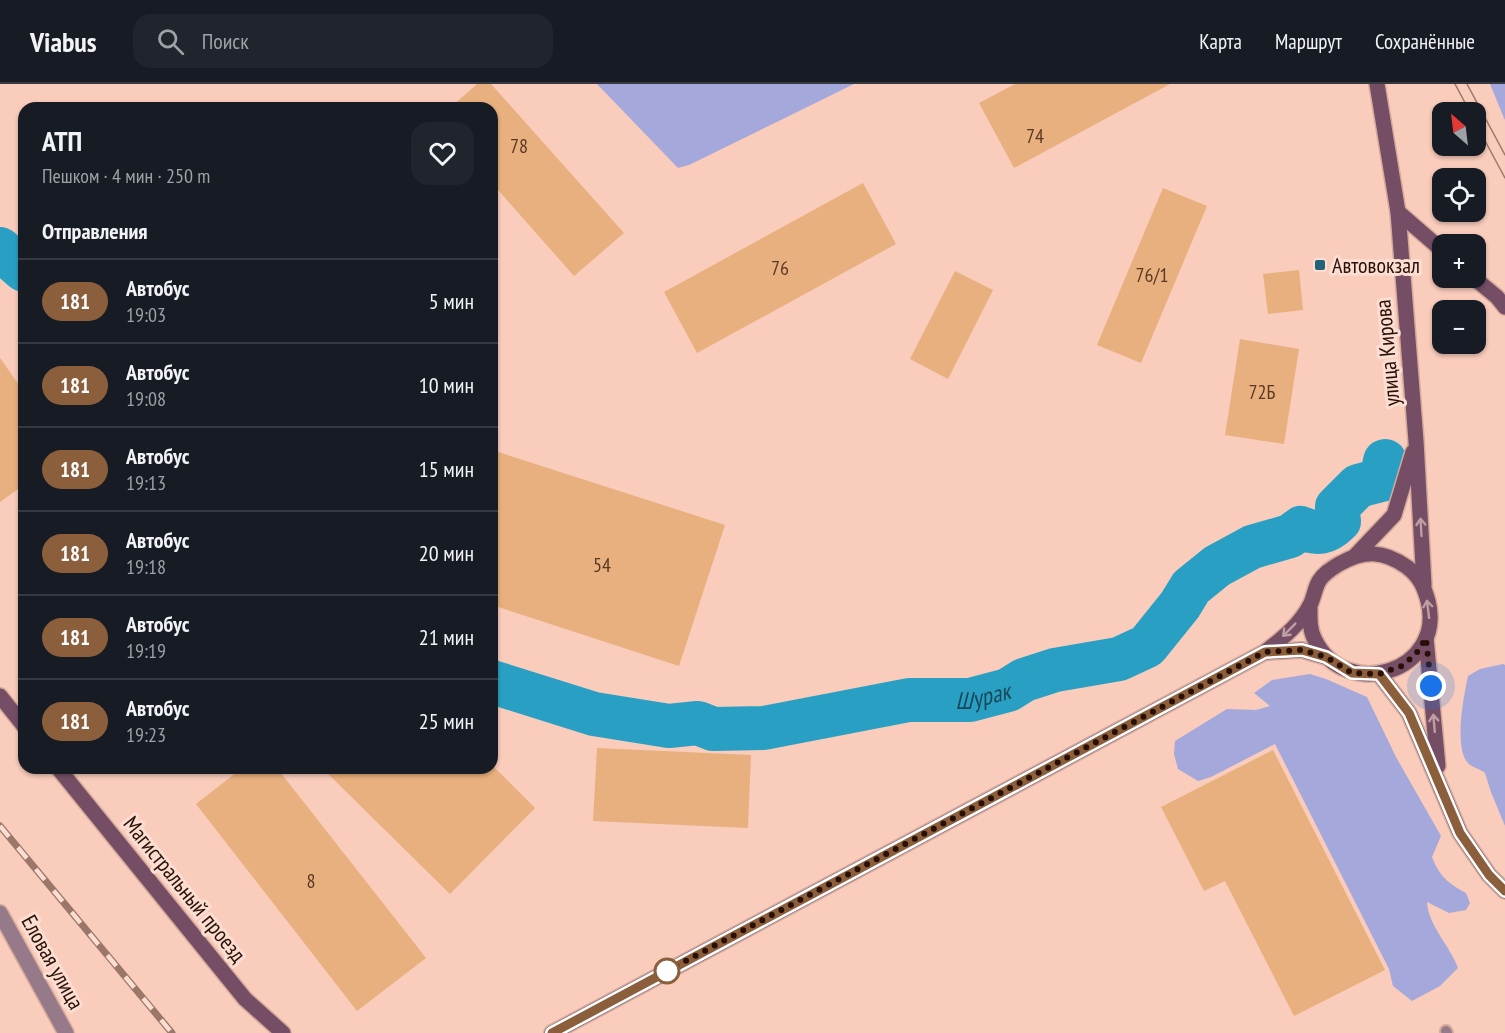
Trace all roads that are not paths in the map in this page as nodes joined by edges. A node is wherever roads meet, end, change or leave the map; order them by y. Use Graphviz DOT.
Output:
graph roads {
  1 [pos="1377,84"];
  2 [pos="1398,212"];
  3 [pos="1432,241"];
  4 [pos="1486,288"];
  5 [pos="1505,307"];
  6 [pos="1416,441"];
  7 [pos="1355,556"];
  8 [pos="1424,585"];
  9 [pos="1310,605"];
  10 [pos="1426,638"];
  11 [pos="1265,652"];
  12 [pos="1326,657"];
  13 [pos="1379,674"];
  14 [pos="0,696"];
  15 [pos="18,718"];
  16 [pos="63,774"];
  17 [pos="1439,781"];
  18 [pos="1505,891"];
  19 [pos="0,913"];
  20 [pos="66,1033"];
  21 [pos="284,1033"];
  22 [pos="552,1033"];
  1 -- 2 [label="main road, улица Кирова"];
  2 -- 3 [label="main road"];
  2 -- 6 [label="main road, улица Кирова"];
  4 -- 5 [label="main road"];
  6 -- 7 [label="main road"];
  8 -- 6 [label="main road, улица Кирова, one-way"];
  7 -- 8 [label="main road"];
  7 -- 9 [label="main road"];
  10 -- 8 [label="main road, one-way"];
  9 -- 11 [label="main road, one-way"];
  9 -- 12 [label="main road"];
  10 -- 13 [label="main road"];
  17 -- 10 [label="main road, one-way"];
  11 -- 12 [label="main road"];
  11 -- 22 [label="main road"];
  12 -- 13 [label="main road"];
  13 -- 17 [label="main road"];
  14 -- 15 [label="main road"];
  16 -- 21 [label="main road, Магистральный проезд"];
  17 -- 18 [label="main road"];
  19 -- 20 [label="street, Еловая улица"];
}
